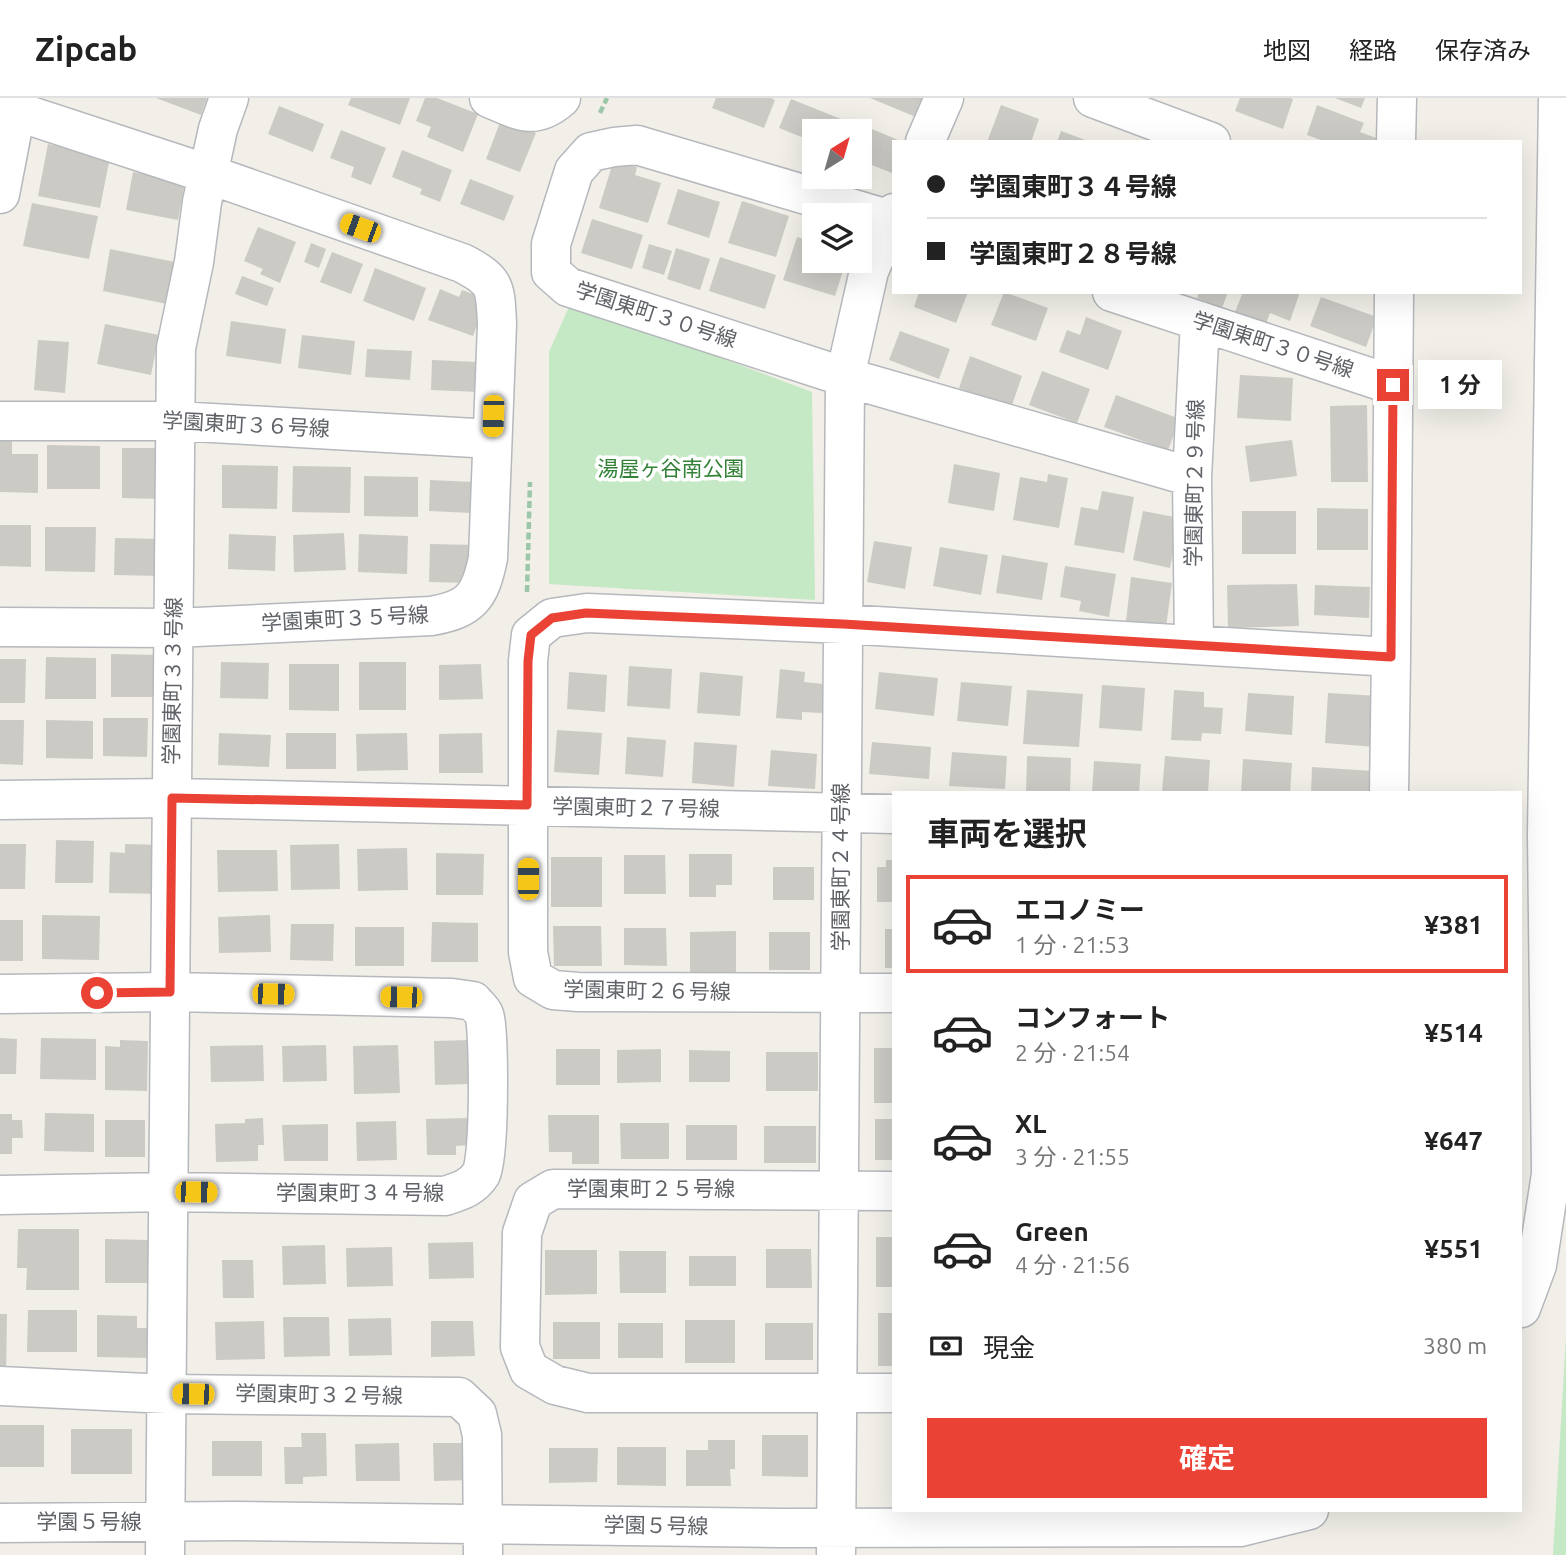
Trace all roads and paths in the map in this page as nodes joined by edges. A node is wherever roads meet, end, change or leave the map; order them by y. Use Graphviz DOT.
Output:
graph roads {
  1 [pos="229,98"];
  2 [pos="489,98"];
  3 [pos="561,98"];
  4 [pos="944,98"];
  5 [pos="1093,98"];
  6 [pos="1396,98"];
  7 [pos="1556,99"];
  8 [pos="8,108"];
  9 [pos="926,140"];
  10 [pos="1206,140"];
  11 [pos="1396,140"];
  12 [pos="208,174"];
  13 [pos="0,194"];
  14 [pos="892,218"];
  15 [pos="892,220"];
  16 [pos="1118,294"];
  17 [pos="1394,294"];
  18 [pos="1200,321"];
  19 [pos="845,377"];
  20 [pos="1393,385"];
  21 [pos="0,421"];
  22 [pos="177,421"];
  23 [pos="492,439"];
  24 [pos="1192,477"];
  25 [pos="843,624"];
  26 [pos="0,627"];
  27 [pos="174,628"];
  28 [pos="1194,645"];
  29 [pos="1391,657"];
  30 [pos="1389,791"];
  31 [pos="172,798"];
  32 [pos="0,800"];
  33 [pos="527,805"];
  34 [pos="841,812"];
  35 [pos="892,814"];
  36 [pos="1534,835"];
  37 [pos="170,992"];
  38 [pos="840,992"];
  39 [pos="892,993"];
  40 [pos="0,994"];
  41 [pos="838,1190"];
  42 [pos="892,1191"];
  43 [pos="168,1192"];
  44 [pos="0,1195"];
  45 [pos="1522,1305"];
  46 [pos="0,1386"];
  47 [pos="837,1392"];
  48 [pos="892,1393"];
  49 [pos="167,1394"];
  50 [pos="1301,1512"];
  51 [pos="0,1523"];
  52 [pos="165,1538"];
  53 [pos="484,1540"];
  54 [pos="836,1542"];
  1 -- 12 [label="street, 学園東町３３号線"];
  2 -- 3 [label="street"];
  4 -- 9 [label="street"];
  5 -- 10 [label="street"];
  6 -- 11 [label="street"];
  7 -- 36 [label="street"];
  8 -- 12 [label="street, 学園東町３５号線"];
  8 -- 13 [label="street"];
  12 -- 22 [label="street, 学園東町３３号線"];
  12 -- 23 [label="street, 学園東町３５号線"];
  14 -- 19 [label="street, 学園東町３０号線"];
  15 -- 19 [label="street, 学園東町２４号線"];
  16 -- 18 [label="street, 学園東町３０号線"];
  17 -- 20 [label="street"];
  18 -- 20 [label="street, 学園東町３０号線"];
  18 -- 24 [label="street, 学園東町２９号線"];
  19 -- 24 [label="street, 学園東町３０号線"];
  19 -- 25 [label="street, 学園東町２４号線"];
  20 -- 29 [label="street"];
  21 -- 22 [label="street, 学園東町３６号線"];
  22 -- 23 [label="street, 学園東町３６号線"];
  22 -- 27 [label="street, 学園東町３３号線"];
  23 -- 27 [label="street, 学園東町３５号線"];
  24 -- 28 [label="street, 学園東町２９号線"];
  25 -- 28 [label="street, 学園東町２６号線"];
  25 -- 33 [label="street, 学園東町２６号線"];
  25 -- 34 [label="street, 学園東町２４号線"];
  26 -- 27 [label="street, 学園東町３５号線"];
  27 -- 31 [label="street, 学園東町３３号線"];
  28 -- 29 [label="street, 学園東町２６号線"];
  29 -- 30 [label="street"];
  31 -- 32 [label="street, 学園東町２７号線"];
  31 -- 33 [label="street, 学園東町２７号線"];
  31 -- 37 [label="street, 学園東町３３号線"];
  33 -- 34 [label="street, 学園東町２７号線"];
  33 -- 38 [label="street, 学園東町２６号線"];
  34 -- 35 [label="street, 学園東町２７号線"];
  34 -- 38 [label="street, 学園東町２４号線"];
  36 -- 45 [label="street"];
  37 -- 40 [label="street, 学園東町３４号線"];
  37 -- 43 [label="street, 学園東町３３号線"];
  37 -- 43 [label="street, 学園東町３４号線"];
  38 -- 39 [label="street, 学園東町２６号線"];
  38 -- 41 [label="street, 学園東町２４号線"];
  41 -- 42 [label="street, 学園東町２５号線"];
  41 -- 47 [label="street, 学園東町２４号線"];
  41 -- 47 [label="street, 学園東町２５号線"];
  43 -- 44 [label="street, 学園東町３４号線"];
  43 -- 49 [label="street, 学園東町３３号線"];
  46 -- 49 [label="street, 学園東町３２号線"];
  47 -- 48 [label="street, 学園東町２５号線"];
  47 -- 54 [label="street, 学園東町２４号線"];
  49 -- 52 [label="street, 学園東町３３号線"];
  49 -- 53 [label="street, 学園東町３２号線"];
  50 -- 54 [label="street, 学園５号線"];
  51 -- 52 [label="street, 学園５号線"];
  52 -- 53 [label="street, 学園５号線"];
  53 -- 54 [label="street, 学園５号線"];
}
